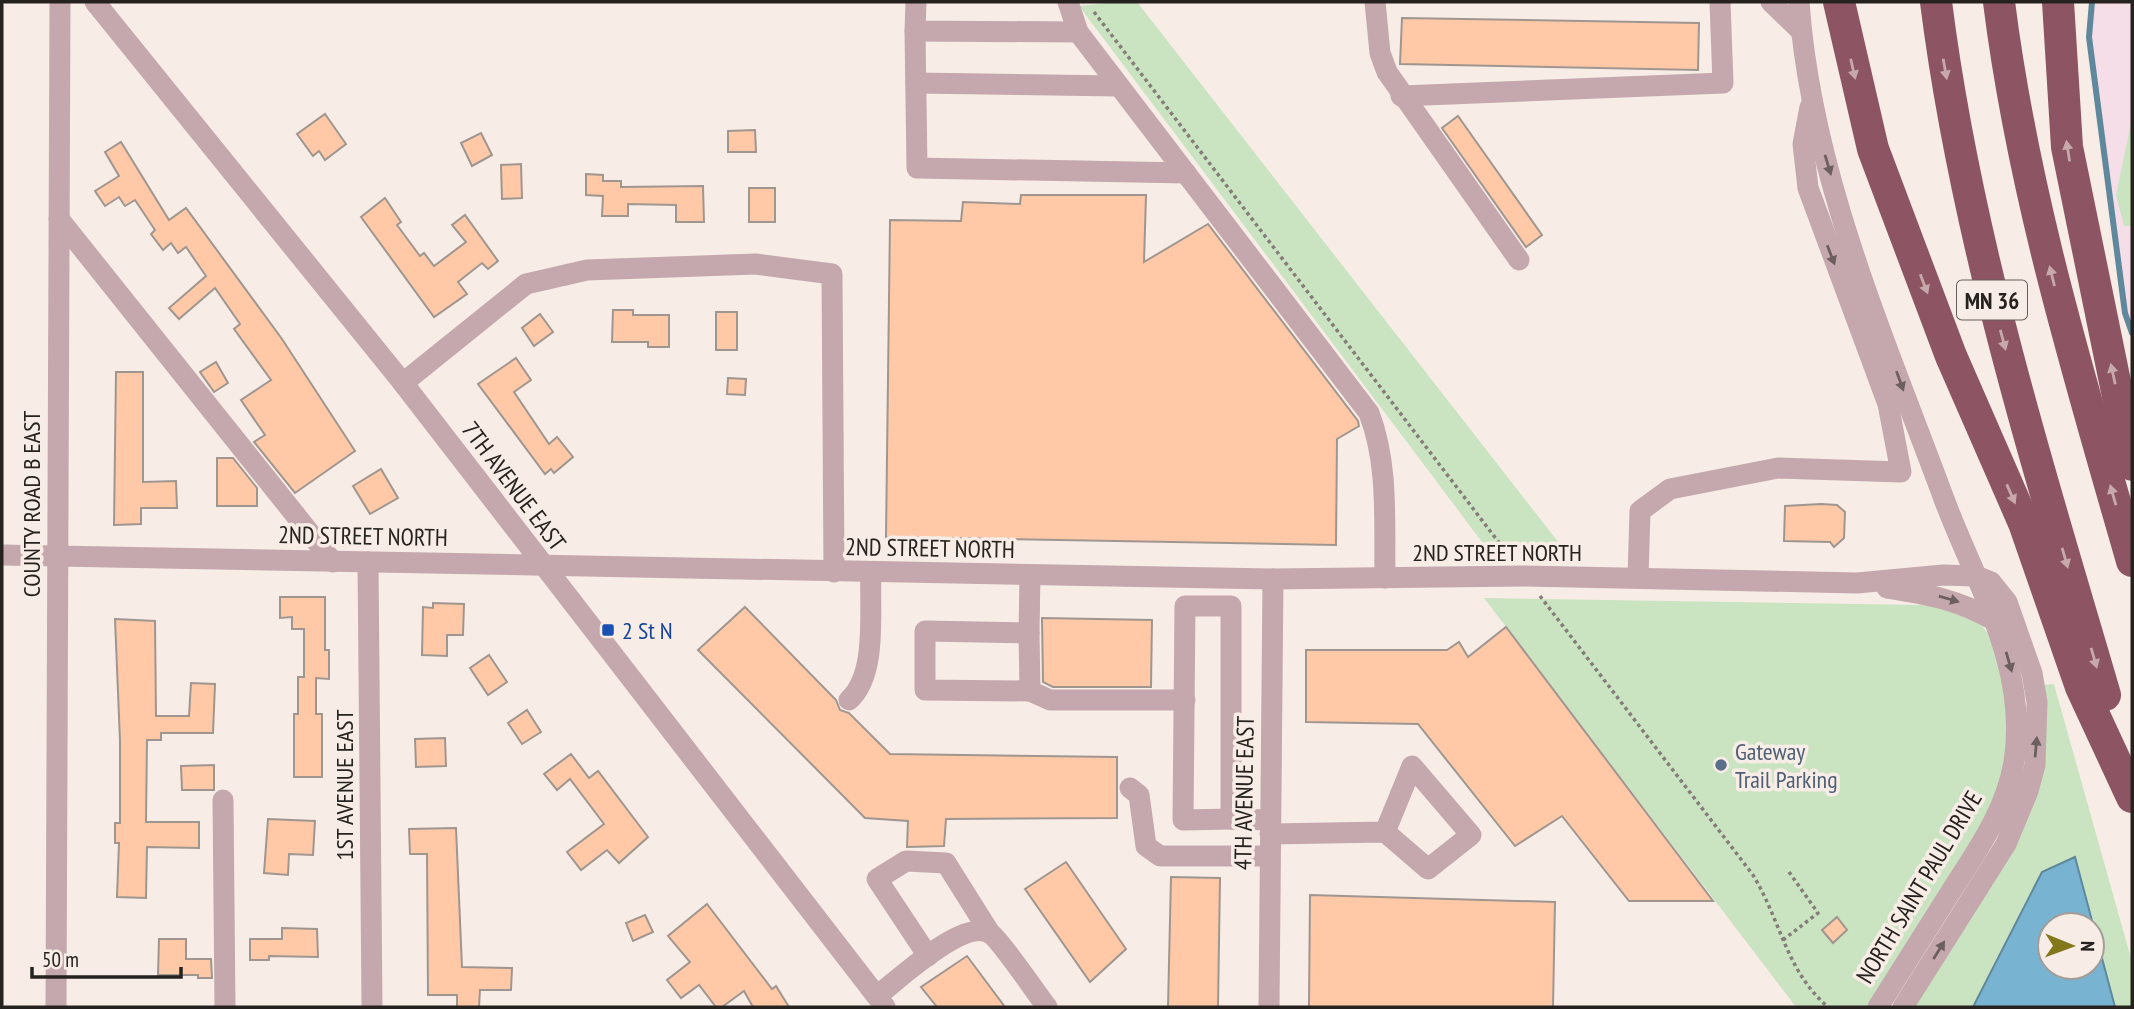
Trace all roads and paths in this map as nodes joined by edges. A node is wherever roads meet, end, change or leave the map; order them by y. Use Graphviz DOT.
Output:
graph roads {
  1 [pos="60,2"];
  2 [pos="95,2"];
  3 [pos="916,2"];
  4 [pos="1068,2"];
  5 [pos="1086,2"];
  6 [pos="1375,2"];
  7 [pos="1720,2"];
  8 [pos="1771,2"];
  9 [pos="1799,2"];
  10 [pos="1839,2"];
  11 [pos="1936,2"];
  12 [pos="1999,2"];
  13 [pos="2058,2"];
  14 [pos="915,31"];
  15 [pos="1801,31"];
  16 [pos="1078,32"];
  17 [pos="916,83"];
  18 [pos="1119,86"];
  19 [pos="1812,94"];
  20 [pos="1401,96"];
  21 [pos="1186,173"];
  22 [pos="59,219"];
  23 [pos="1519,260"];
  24 [pos="403,383"];
  25 [pos="2132,465"];
  26 [pos="2,555"];
  27 [pos="57,557"];
  28 [pos="2132,561"];
  29 [pos="333,562"];
  30 [pos="368,562"];
  31 [pos="542,565"];
  32 [pos="834,572"];
  33 [pos="871,573"];
  34 [pos="1030,575"];
  35 [pos="1525,576"];
  36 [pos="1976,576"];
  37 [pos="1186,578"];
  38 [pos="1385,578"];
  39 [pos="1638,578"];
  40 [pos="1273,579"];
  41 [pos="1857,583"];
  42 [pos="1185,606"];
  43 [pos="1995,621"];
  44 [pos="1029,633"];
  45 [pos="1030,691"];
  46 [pos="849,699"];
  47 [pos="1185,700"];
  48 [pos="1130,788"];
  49 [pos="2132,790"];
  50 [pos="2132,797"];
  51 [pos="223,800"];
  52 [pos="1231,819"];
  53 [pos="1270,827"];
  54 [pos="1385,832"];
  55 [pos="1269,856"];
  56 [pos="1789,872"];
  57 [pos="990,933"];
  58 [pos="1783,940"];
  59 [pos="928,956"];
  60 [pos="881,1002"];
  61 [pos="56,1007"];
  62 [pos="225,1007"];
  63 [pos="372,1007"];
  64 [pos="1047,1007"];
  65 [pos="1269,1007"];
  66 [pos="1828,1007"];
  67 [pos="1878,1007"];
  68 [pos="1903,1007"];
  1 -- 22 [label="street, COUNTY ROAD B EAST"];
  2 -- 24 [label="street, 7TH AVENUE EAST"];
  3 -- 14 [label="street"];
  4 -- 16 [label="street"];
  5 -- 35 [label="path"];
  6 -- 20 [label="street"];
  7 -- 20 [label="street"];
  8 -- 15 [label="street"];
  9 -- 15 [label="street"];
  10 -- 50 [label="highway, one-way"];
  11 -- 49 [label="highway, MN 36, one-way"];
  28 -- 12 [label="highway, MN 36, one-way"];
  25 -- 13 [label="highway, one-way"];
  14 -- 16 [label="street"];
  14 -- 17 [label="street"];
  15 -- 19 [label="street"];
  16 -- 18 [label="street"];
  17 -- 18 [label="street"];
  17 -- 21 [label="street"];
  18 -- 21 [label="street"];
  19 -- 36 [label="street, one-way"];
  19 -- 39 [label="street, one-way"];
  20 -- 23 [label="street"];
  21 -- 38 [label="street"];
  22 -- 27 [label="street, COUNTY ROAD B EAST"];
  22 -- 29 [label="street"];
  24 -- 31 [label="street, 7TH AVENUE EAST"];
  24 -- 32 [label="street"];
  26 -- 27 [label="street, 2ND STREET NORTH"];
  27 -- 29 [label="street, 2ND STREET NORTH"];
  27 -- 61 [label="street, COUNTY ROAD B EAST"];
  29 -- 30 [label="street, 2ND STREET NORTH"];
  30 -- 31 [label="street, 2ND STREET NORTH"];
  30 -- 63 [label="street, 1ST AVENUE EAST"];
  31 -- 32 [label="street, 2ND STREET NORTH"];
  31 -- 60 [label="street, 7TH AVENUE EAST"];
  32 -- 33 [label="street, 2ND STREET NORTH"];
  33 -- 34 [label="street, 2ND STREET NORTH"];
  33 -- 46 [label="street"];
  34 -- 37 [label="street, 2ND STREET NORTH"];
  34 -- 44 [label="street"];
  35 -- 38 [label="street, 2ND STREET NORTH"];
  35 -- 39 [label="street, 2ND STREET NORTH"];
  35 -- 58 [label="path"];
  36 -- 41 [label="street, 2ND STREET NORTH"];
  36 -- 43 [label="street, NORTH SAINT PAUL DRIVE"];
  68 -- 36 [label="street, NORTH SAINT PAUL DRIVE, one-way"];
  37 -- 40 [label="street, 2ND STREET NORTH"];
  37 -- 42 [label="street"];
  38 -- 40 [label="street, 2ND STREET NORTH"];
  39 -- 41 [label="street, 2ND STREET NORTH"];
  40 -- 53 [label="street, 4TH AVENUE EAST"];
  41 -- 43 [label="street, 2ND STREET NORTH, one-way"];
  42 -- 47 [label="street"];
  42 -- 52 [label="street"];
  43 -- 67 [label="street, NORTH SAINT PAUL DRIVE, one-way"];
  44 -- 45 [label="street"];
  44 -- 45 [label="street"];
  45 -- 47 [label="street"];
  47 -- 52 [label="street"];
  48 -- 55 [label="street"];
  51 -- 62 [label="street"];
  52 -- 53 [label="street"];
  53 -- 54 [label="street"];
  53 -- 55 [label="street, 4TH AVENUE EAST"];
  54 -- 54 [label="street"];
  55 -- 65 [label="street, 4TH AVENUE EAST"];
  56 -- 58 [label="path"];
  57 -- 59 [label="street"];
  57 -- 59 [label="street"];
  57 -- 64 [label="street"];
  58 -- 66 [label="path"];
  59 -- 60 [label="street"];
}
